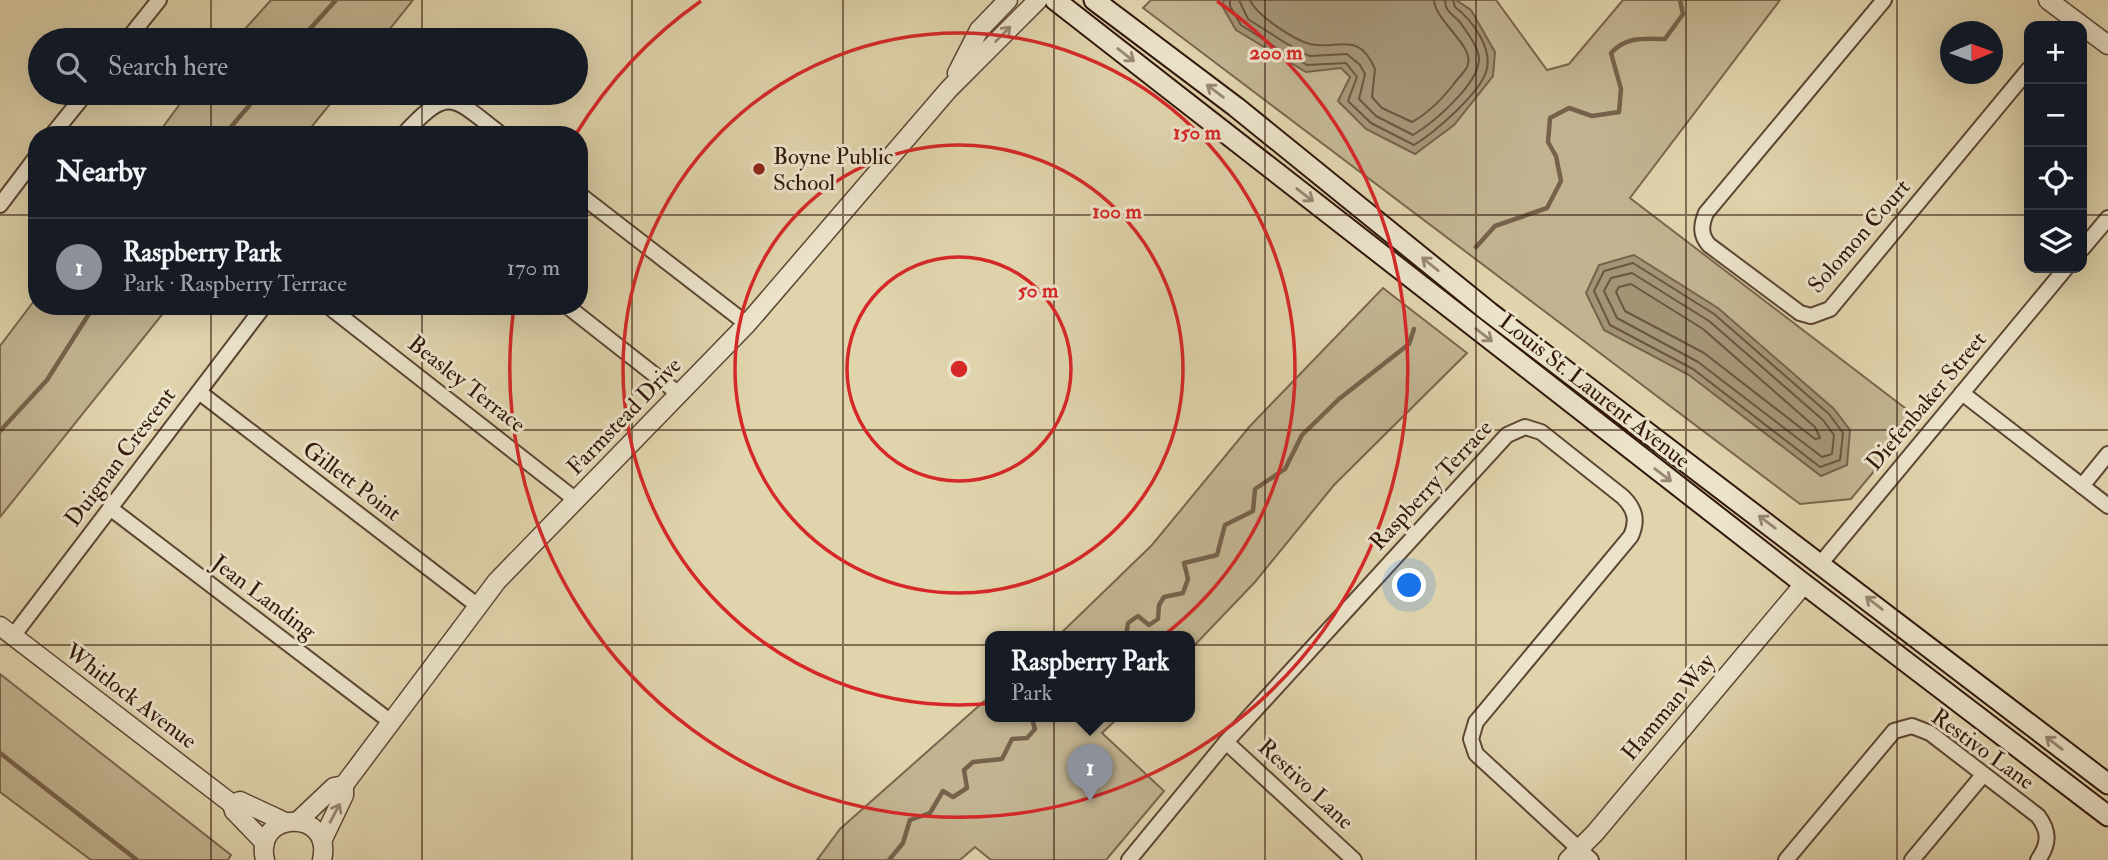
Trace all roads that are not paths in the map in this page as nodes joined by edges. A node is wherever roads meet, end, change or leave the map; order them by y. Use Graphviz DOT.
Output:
graph roads {
  1 [pos="159,0"];
  2 [pos="1008,0"];
  3 [pos="1038,0"];
  4 [pos="1055,0"];
  5 [pos="1094,0"];
  6 [pos="1884,0"];
  7 [pos="2048,0"];
  8 [pos="2067,21"];
  9 [pos="137,28"];
  10 [pos="2087,33"];
  11 [pos="2108,45"];
  12 [pos="2024,75"];
  13 [pos="949,89"];
  14 [pos="76,105"];
  15 [pos="436,105"];
  16 [pos="463,105"];
  17 [pos="59,126"];
  18 [pos="411,126"];
  19 [pos="490,126"];
  20 [pos="28,168"];
  21 [pos="588,201"];
  22 [pos="0,205"];
  23 [pos="2108,218"];
  24 [pos="2087,243"];
  25 [pos="2062,273"];
  26 [pos="257,315"];
  27 [pos="340,315"];
  28 [pos="578,315"];
  29 [pos="747,324"];
  30 [pos="199,392"];
  31 [pos="1962,393"];
  32 [pos="679,394"];
  33 [pos="2108,454"];
  34 [pos="2082,486"];
  35 [pos="576,500"];
  36 [pos="2108,506"];
  37 [pos="110,508"];
  38 [pos="1821,563"];
  39 [pos="1804,584"];
  40 [pos="478,606"];
  41 [pos="6,631"];
  42 [pos="391,722"];
  43 [pos="1226,743"];
  44 [pos="1983,775"];
  45 [pos="2108,784"];
  46 [pos="344,785"];
  47 [pos="232,804"];
  48 [pos="2108,816"];
  49 [pos="291,822"];
  50 [pos="324,854"];
  51 [pos="264,855"];
  52 [pos="1580,856"];
  53 [pos="1129,860"];
  54 [pos="1354,860"];
  55 [pos="1786,860"];
  56 [pos="1912,860"];
  57 [pos="2038,860"];
  1 -- 9 [label="street"];
  2 -- 13 [label="street, Farmstead Drive"];
  13 -- 3 [label="street, Farmstead Drive, one-way"];
  4 -- 39 [label="main road, Louis St. Laurent Avenue, one-way"];
  38 -- 5 [label="main road, Louis St. Laurent Avenue, one-way"];
  6 -- 12 [label="street, Solomon Court"];
  7 -- 8 [label="street"];
  10 -- 11 [label="street"];
  13 -- 29 [label="street, Farmstead Drive"];
  14 -- 17 [label="street"];
  15 -- 18 [label="street"];
  16 -- 19 [label="street"];
  20 -- 22 [label="street"];
  21 -- 29 [label="street"];
  23 -- 24 [label="street"];
  25 -- 31 [label="street, Diefenbaker Street"];
  26 -- 30 [label="street, Duignan Crescent"];
  27 -- 35 [label="street, Beasley Terrace"];
  28 -- 32 [label="street"];
  29 -- 32 [label="street, Farmstead Drive"];
  30 -- 37 [label="street, Duignan Crescent"];
  30 -- 40 [label="street, Gillett Point"];
  31 -- 34 [label="street"];
  31 -- 38 [label="street, Diefenbaker Street"];
  32 -- 35 [label="street, Farmstead Drive"];
  33 -- 34 [label="street"];
  34 -- 36 [label="street"];
  35 -- 40 [label="street, Farmstead Drive"];
  37 -- 41 [label="street, Duignan Crescent"];
  37 -- 42 [label="street, Jean Landing"];
  45 -- 38 [label="main road, Louis St. Laurent Avenue, one-way"];
  39 -- 48 [label="main road, Louis St. Laurent Avenue"];
  39 -- 52 [label="street, Hamman Way"];
  40 -- 42 [label="street, Farmstead Drive"];
  41 -- 47 [label="street, Whitlock Avenue"];
  42 -- 46 [label="street, Farmstead Drive"];
  43 -- 52 [label="street, Raspberry Terrace"];
  43 -- 53 [label="street, Raspberry Terrace"];
  43 -- 54 [label="street, Restivo Lane"];
  44 -- 55 [label="street, Restivo Lane"];
  44 -- 56 [label="street"];
  44 -- 57 [label="street, Restivo Lane"];
  46 -- 49 [label="street, Farmstead Drive"];
  50 -- 46 [label="street, Farmstead Drive, one-way"];
  47 -- 49 [label="street, Whitlock Avenue"];
  47 -- 51 [label="street, Whitlock Avenue"];
  49 -- 50 [label="street, Whitlock Avenue"];
  49 -- 51 [label="street, Farmstead Drive"];
}
